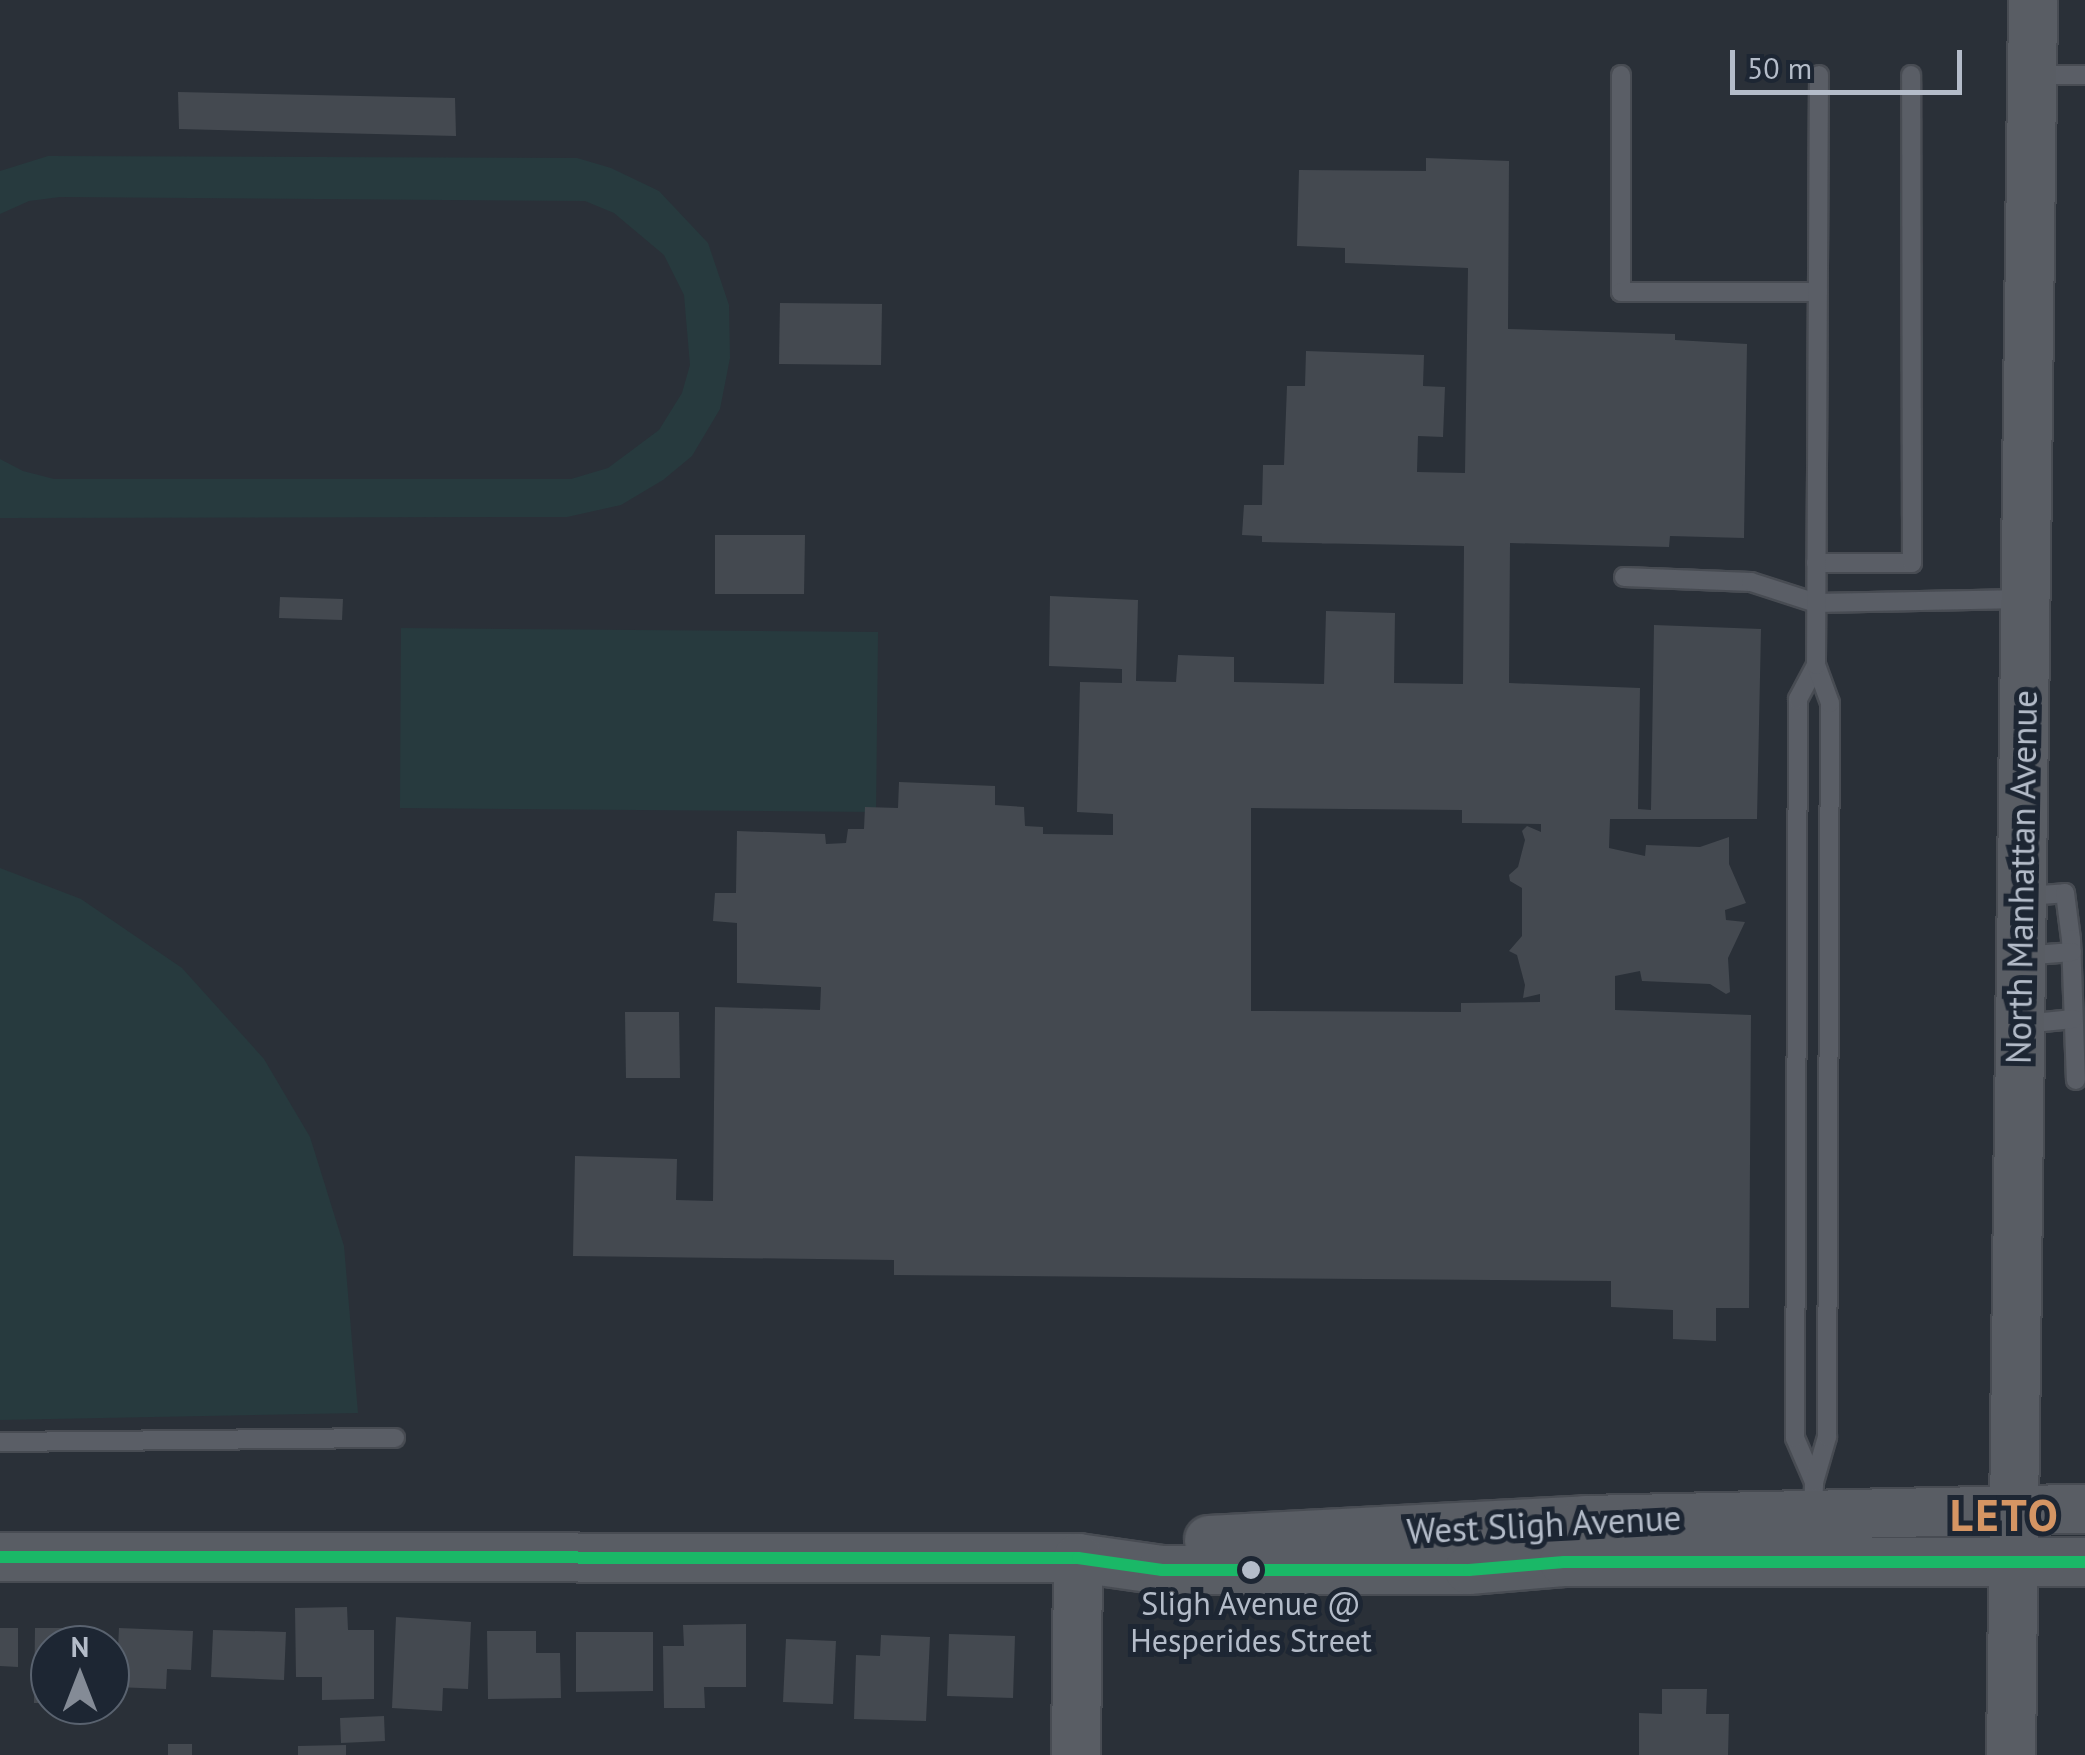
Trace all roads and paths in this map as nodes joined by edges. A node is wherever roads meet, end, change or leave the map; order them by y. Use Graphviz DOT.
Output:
graph roads {
  1 [pos="2032,0"];
  2 [pos="1621,75"];
  3 [pos="1818,75"];
  4 [pos="1911,75"];
  5 [pos="2032,75"];
  6 [pos="2085,75"];
  7 [pos="1818,292"];
  8 [pos="1816,564"];
  9 [pos="1624,577"];
  10 [pos="2024,599"];
  11 [pos="1816,603"];
  12 [pos="1816,665"];
  13 [pos="2020,897"];
  14 [pos="2072,952"];
  15 [pos="2020,956"];
  16 [pos="2073,1019"];
  17 [pos="2019,1025"];
  18 [pos="2076,1080"];
  19 [pos="394,1438"];
  20 [pos="0,1442"];
  21 [pos="1814,1498"];
  22 [pos="2012,1508"];
  23 [pos="2085,1510"];
  24 [pos="0,1557"];
  25 [pos="1078,1558"];
  26 [pos="2013,1561"];
  27 [pos="2085,1562"];
  28 [pos="1076,1755"];
  29 [pos="2011,1755"];
  1 -- 5 [label="main road, North Manhattan Avenue"];
  2 -- 7 [label="lane"];
  3 -- 7 [label="lane"];
  4 -- 8 [label="lane"];
  5 -- 6 [label="lane"];
  5 -- 10 [label="main road, North Manhattan Avenue"];
  7 -- 8 [label="lane"];
  8 -- 11 [label="lane"];
  9 -- 11 [label="lane"];
  10 -- 11 [label="lane"];
  10 -- 13 [label="main road, North Manhattan Avenue"];
  11 -- 12 [label="lane"];
  12 -- 21 [label="lane"];
  12 -- 21 [label="lane"];
  13 -- 14 [label="lane"];
  13 -- 15 [label="main road, North Manhattan Avenue"];
  14 -- 15 [label="lane"];
  14 -- 16 [label="lane"];
  15 -- 17 [label="main road, North Manhattan Avenue"];
  16 -- 17 [label="lane"];
  16 -- 18 [label="lane"];
  17 -- 22 [label="main road, North Manhattan Avenue"];
  19 -- 20 [label="lane"];
  21 -- 22 [label="main road, West Sligh Avenue"];
  21 -- 25 [label="main road, West Sligh Avenue"];
  22 -- 23 [label="main road, West Sligh Avenue"];
  22 -- 26 [label="main road, North Manhattan Avenue"];
  24 -- 25 [label="main road, West Sligh Avenue"];
  25 -- 26 [label="main road, West Sligh Avenue"];
  25 -- 28 [label="main road"];
  26 -- 27 [label="main road, West Sligh Avenue"];
  26 -- 29 [label="main road, North Manhattan Avenue"];
}
